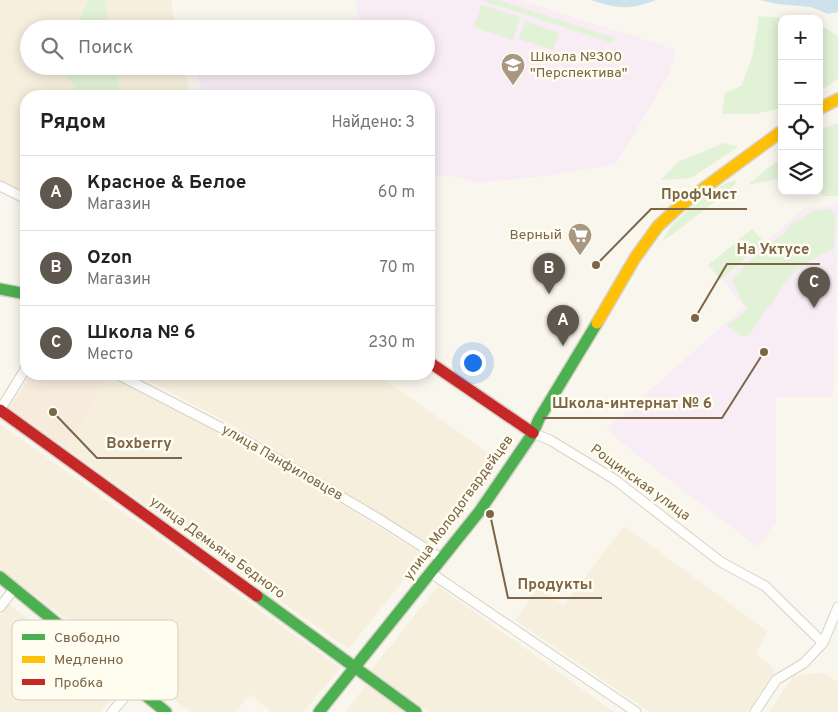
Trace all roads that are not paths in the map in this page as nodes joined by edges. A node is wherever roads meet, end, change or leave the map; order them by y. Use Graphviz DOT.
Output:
graph roads {
  1 [pos="838,99"];
  2 [pos="823,107"];
  3 [pos="778,134"];
  4 [pos="0,186"];
  5 [pos="20,196"];
  6 [pos="0,289"];
  7 [pos="20,293"];
  8 [pos="435,366"];
  9 [pos="20,378"];
  10 [pos="130,380"];
  11 [pos="0,410"];
  12 [pos="533,433"];
  13 [pos="442,559"];
  14 [pos="431,574"];
  15 [pos="0,577"];
  16 [pos="14,589"];
  17 [pos="0,606"];
  18 [pos="838,607"];
  19 [pos="52,620"];
  20 [pos="823,643"];
  21 [pos="355,668"];
  22 [pos="122,700"];
  23 [pos="151,700"];
  24 [pos="112,712"];
  25 [pos="166,712"];
  26 [pos="319,712"];
  27 [pos="416,712"];
  28 [pos="636,712"];
  29 [pos="755,712"];
  1 -- 2 [label="street"];
  3 -- 12 [label="street, улица Молодогвардейцев"];
  4 -- 5 [label="street"];
  6 -- 7 [label="street"];
  8 -- 12 [label="street, Рощинская улица"];
  9 -- 11 [label="street"];
  10 -- 13 [label="street, улица Панфиловцев"];
  11 -- 21 [label="street, улица Демьяна Бедного"];
  12 -- 13 [label="street, улица Молодогвардейцев"];
  12 -- 20 [label="street, Рощинская улица"];
  13 -- 14 [label="street, улица Молодогвардейцев"];
  14 -- 21 [label="street, улица Молодогвардейцев"];
  14 -- 28 [label="street"];
  15 -- 16 [label="street"];
  16 -- 17 [label="street"];
  16 -- 19 [label="street"];
  18 -- 20 [label="street"];
  20 -- 29 [label="street"];
  21 -- 26 [label="street, улица Молодогвардейцев"];
  21 -- 27 [label="street, улица Демьяна Бедного"];
  22 -- 24 [label="street"];
  23 -- 25 [label="street"];
}
